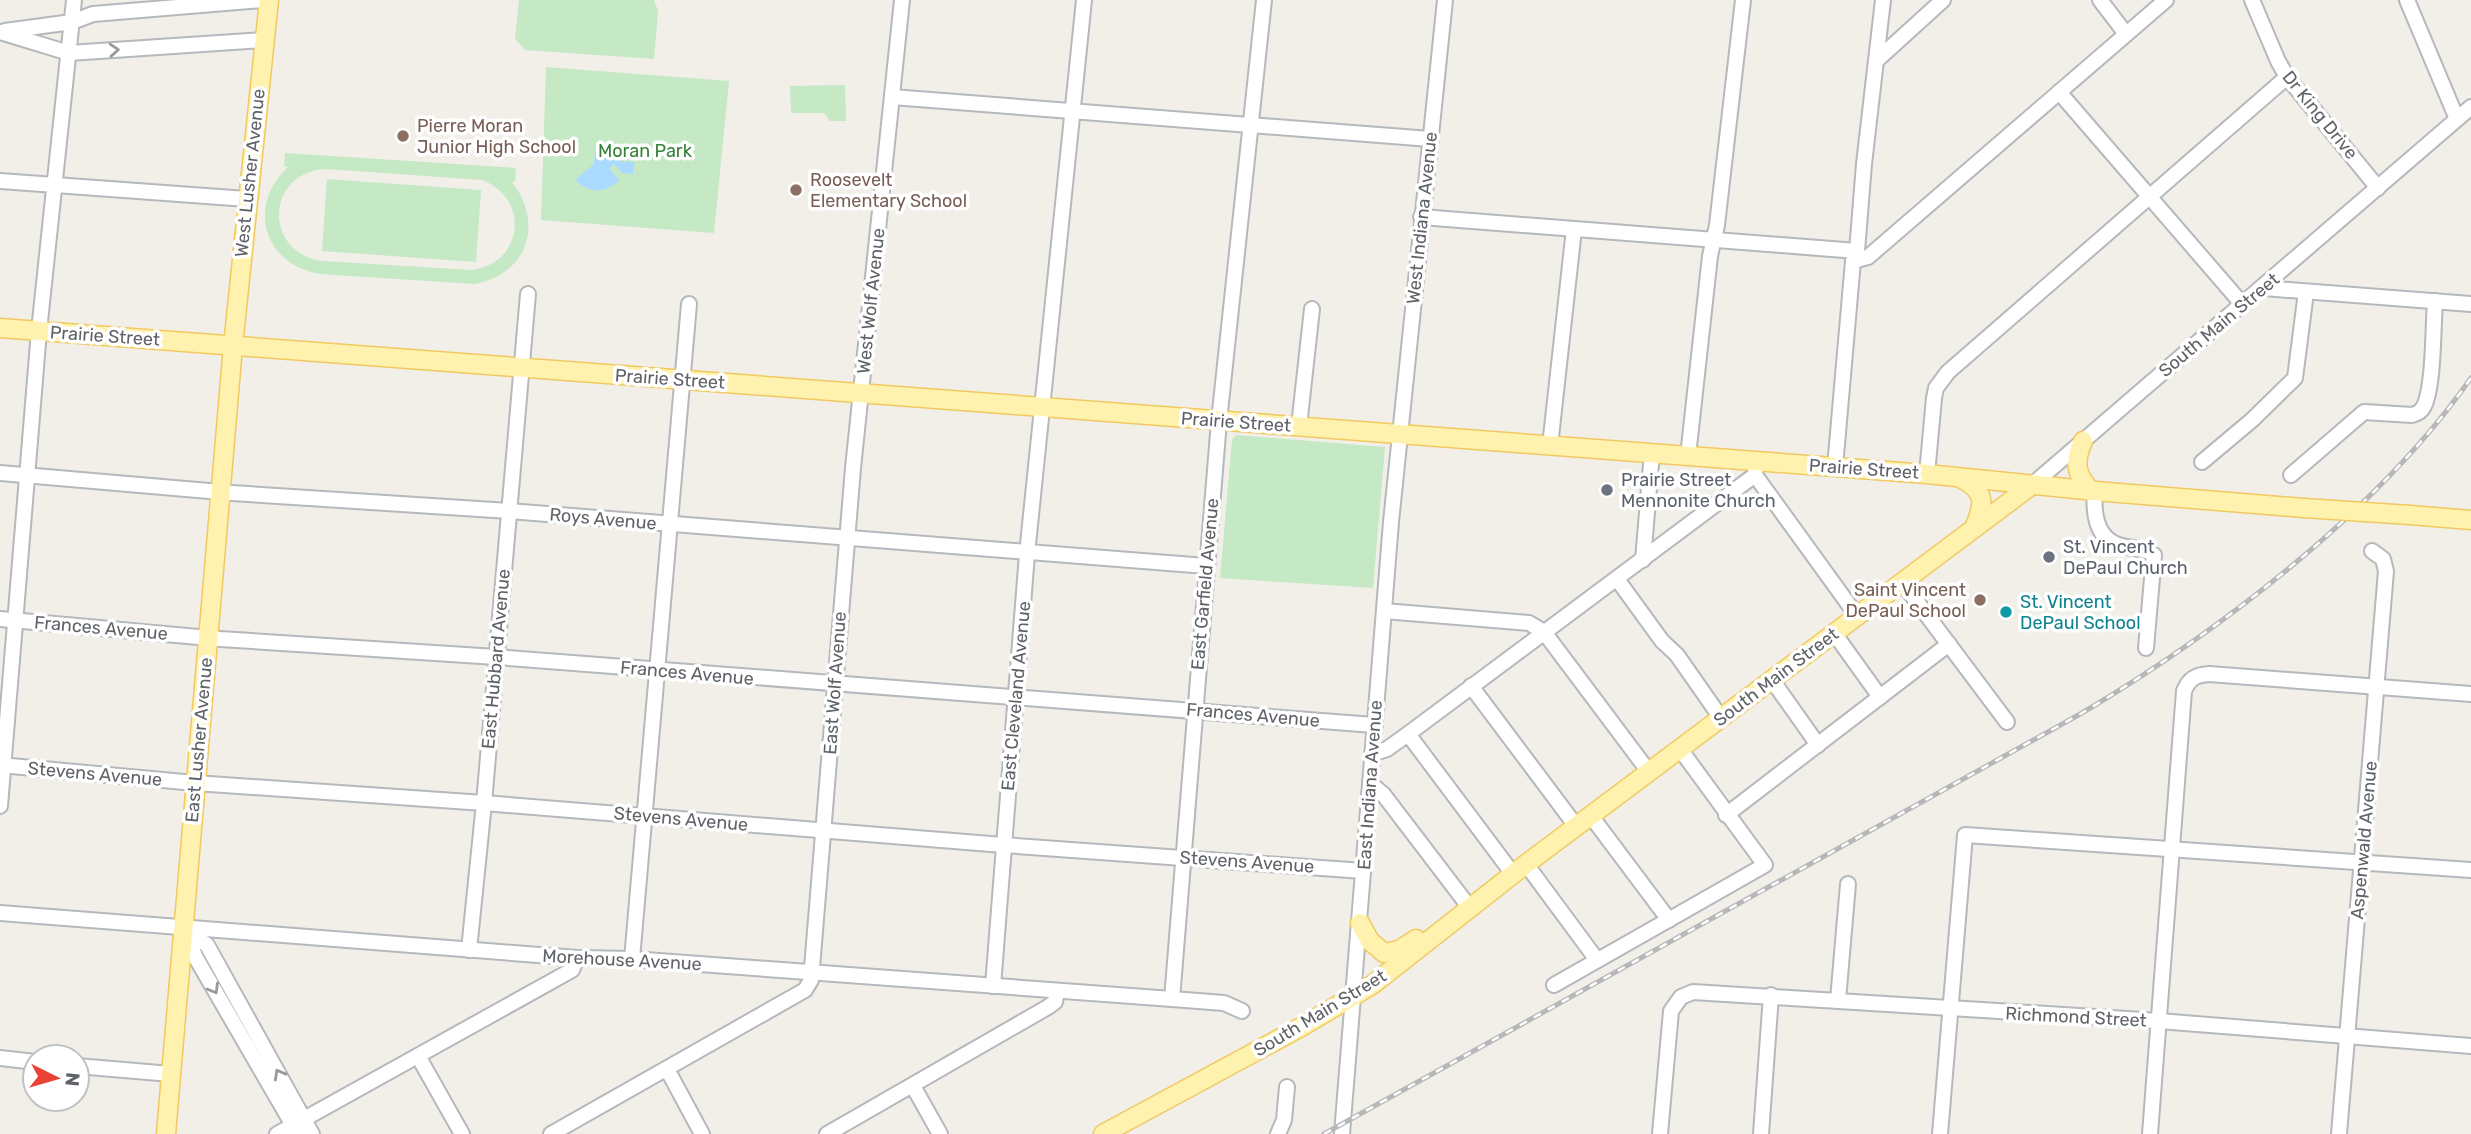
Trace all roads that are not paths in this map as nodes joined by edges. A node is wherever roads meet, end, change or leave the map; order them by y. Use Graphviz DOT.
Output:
graph roads {
  1 [pos="75,0"];
  2 [pos="266,0"];
  3 [pos="902,0"];
  4 [pos="1084,0"];
  5 [pos="1264,0"];
  6 [pos="1445,0"];
  7 [pos="1743,0"];
  8 [pos="1883,0"];
  9 [pos="1943,0"];
  10 [pos="2100,0"];
  11 [pos="2166,0"];
  12 [pos="2252,0"];
  13 [pos="2407,0"];
  14 [pos="72,22"];
  15 [pos="0,32"];
  16 [pos="2126,34"];
  17 [pos="264,40"];
  18 [pos="69,53"];
  19 [pos="1878,59"];
  20 [pos="2287,77"];
  21 [pos="2059,92"];
  22 [pos="892,97"];
  23 [pos="2471,107"];
  24 [pos="1073,111"];
  25 [pos="2457,119"];
  26 [pos="1250,124"];
  27 [pos="1430,139"];
  28 [pos="0,181"];
  29 [pos="56,185"];
  30 [pos="2378,188"];
  31 [pos="2149,197"];
  32 [pos="247,199"];
  33 [pos="1421,216"];
  34 [pos="1574,229"];
  35 [pos="1714,239"];
  36 [pos="1855,256"];
  37 [pos="2263,288"];
  38 [pos="2306,292"];
  39 [pos="528,294"];
  40 [pos="2435,301"];
  41 [pos="2471,303"];
  42 [pos="689,304"];
  43 [pos="2243,305"];
  44 [pos="1312,309"];
  45 [pos="0,328"];
  46 [pos="39,331"];
  47 [pos="233,346"];
  48 [pos="521,368"];
  49 [pos="681,380"];
  50 [pos="861,393"];
  51 [pos="1041,407"];
  52 [pos="1219,421"];
  53 [pos="1299,426"];
  54 [pos="1399,435"];
  55 [pos="2083,441"];
  56 [pos="1550,446"];
  57 [pos="1652,453"];
  58 [pos="1688,456"];
  59 [pos="2202,462"];
  60 [pos="1835,467"];
  61 [pos="1756,468"];
  62 [pos="0,474"];
  63 [pos="1927,474"];
  64 [pos="28,475"];
  65 [pos="2291,475"];
  66 [pos="1959,478"];
  67 [pos="2032,485"];
  68 [pos="2093,491"];
  69 [pos="220,492"];
  70 [pos="509,511"];
  71 [pos="2471,520"];
  72 [pos="670,524"];
  73 [pos="1973,529"];
  74 [pos="847,539"];
  75 [pos="2372,551"];
  76 [pos="1027,554"];
  77 [pos="1643,559"];
  78 [pos="1206,566"];
  79 [pos="1617,579"];
  80 [pos="1902,582"];
  81 [pos="1384,611"];
  82 [pos="1857,616"];
  83 [pos="7,620"];
  84 [pos="1544,632"];
  85 [pos="1834,633"];
  86 [pos="208,638"];
  87 [pos="1949,644"];
  88 [pos="2146,648"];
  89 [pos="496,657"];
  90 [pos="657,671"];
  91 [pos="1772,680"];
  92 [pos="834,685"];
  93 [pos="1471,685"];
  94 [pos="2376,687"];
  95 [pos="2471,694"];
  96 [pos="1016,697"];
  97 [pos="1880,697"];
  98 [pos="1194,710"];
  99 [pos="1721,718"];
  100 [pos="2007,722"];
  101 [pos="1374,725"];
  102 [pos="1408,734"];
  103 [pos="1818,745"];
  104 [pos="1680,749"];
  105 [pos="1372,754"];
  106 [pos="2,765"];
  107 [pos="1649,772"];
  108 [pos="195,783"];
  109 [pos="1370,783"];
  110 [pos="484,803"];
  111 [pos="0,806"];
  112 [pos="1726,815"];
  113 [pos="645,816"];
  114 [pos="1584,821"];
  115 [pos="823,830"];
  116 [pos="1003,845"];
  117 [pos="2173,848"];
  118 [pos="1183,858"];
  119 [pos="2362,861"];
  120 [pos="1519,869"];
  121 [pos="2471,870"];
  122 [pos="1363,871"];
  123 [pos="1848,884"];
  124 [pos="1470,908"];
  125 [pos="0,913"];
  126 [pos="1669,920"];
  127 [pos="1360,923"];
  128 [pos="1444,927"];
  129 [pos="184,929"];
  130 [pos="469,950"];
  131 [pos="577,958"];
  132 [pos="632,959"];
  133 [pos="1597,960"];
  134 [pos="812,972"];
  135 [pos="1554,985"];
  136 [pos="993,986"];
  137 [pos="1057,990"];
  138 [pos="1771,995"];
  139 [pos="1353,996"];
  140 [pos="1172,999"];
  141 [pos="1838,1000"];
  142 [pos="1950,1010"];
  143 [pos="1242,1011"];
  144 [pos="2159,1021"];
  145 [pos="2348,1037"];
  146 [pos="2471,1046"];
  147 [pos="418,1056"];
  148 [pos="0,1058"];
  149 [pos="21,1060"];
  150 [pos="91,1067"];
  151 [pos="667,1069"];
  152 [pos="170,1074"];
  153 [pos="913,1086"];
  154 [pos="1287,1087"];
  155 [pos="298,1126"];
  156 [pos="1106,1133"];
  157 [pos="166,1134"];
  158 [pos="277,1134"];
  159 [pos="312,1134"];
  160 [pos="462,1134"];
  161 [pos="551,1134"];
  162 [pos="702,1134"];
  163 [pos="827,1134"];
  164 [pos="940,1134"];
  165 [pos="1278,1134"];
  166 [pos="1342,1134"];
  167 [pos="1660,1134"];
  168 [pos="1760,1134"];
  169 [pos="1940,1134"];
  170 [pos="2150,1134"];
  171 [pos="2339,1134"];
  1 -- 14 [label="street"];
  2 -- 14 [label="street"];
  2 -- 17 [label="main road, West Lusher Avenue"];
  3 -- 22 [label="street, West Wolf Avenue"];
  4 -- 24 [label="street, East Cleveland Avenue"];
  5 -- 26 [label="street, East Garfield Avenue"];
  6 -- 27 [label="street, West Indiana Avenue"];
  7 -- 35 [label="street"];
  8 -- 19 [label="street"];
  9 -- 19 [label="street"];
  10 -- 16 [label="street"];
  11 -- 16 [label="street"];
  12 -- 20 [label="street, Dr King Drive"];
  13 -- 25 [label="street"];
  14 -- 15 [label="street"];
  14 -- 18 [label="street"];
  15 -- 18 [label="street"];
  16 -- 21 [label="street"];
  18 -- 17 [label="street, one-way"];
  17 -- 32 [label="main road, West Lusher Avenue"];
  18 -- 29 [label="street"];
  19 -- 36 [label="street"];
  20 -- 30 [label="street, Dr King Drive"];
  20 -- 31 [label="street"];
  21 -- 31 [label="street"];
  21 -- 36 [label="street"];
  22 -- 24 [label="street"];
  22 -- 50 [label="street, West Wolf Avenue"];
  23 -- 25 [label="street, South Main Street"];
  24 -- 26 [label="street"];
  24 -- 51 [label="street, East Cleveland Avenue"];
  25 -- 30 [label="street, South Main Street"];
  26 -- 27 [label="street"];
  26 -- 52 [label="street, East Garfield Avenue"];
  27 -- 33 [label="street, West Indiana Avenue"];
  28 -- 29 [label="street"];
  29 -- 32 [label="street"];
  29 -- 46 [label="street"];
  30 -- 37 [label="street, South Main Street"];
  31 -- 43 [label="street"];
  31 -- 63 [label="street"];
  32 -- 47 [label="main road, West Lusher Avenue"];
  33 -- 34 [label="street"];
  33 -- 54 [label="street, West Indiana Avenue"];
  34 -- 35 [label="street"];
  34 -- 56 [label="street"];
  35 -- 36 [label="street"];
  35 -- 58 [label="street"];
  36 -- 60 [label="street"];
  37 -- 38 [label="street"];
  37 -- 43 [label="street, South Main Street"];
  38 -- 40 [label="street"];
  38 -- 59 [label="street"];
  39 -- 48 [label="street, East Hubbard Avenue"];
  40 -- 41 [label="street"];
  40 -- 65 [label="street"];
  42 -- 49 [label="street"];
  43 -- 55 [label="street, South Main Street"];
  44 -- 53 [label="street"];
  45 -- 46 [label="main road, Prairie Street"];
  46 -- 47 [label="main road, Prairie Street"];
  46 -- 64 [label="street"];
  47 -- 48 [label="main road, Prairie Street"];
  47 -- 69 [label="main road, East Lusher Avenue"];
  48 -- 49 [label="main road, Prairie Street"];
  48 -- 70 [label="street, East Hubbard Avenue"];
  49 -- 50 [label="main road, Prairie Street"];
  49 -- 72 [label="street"];
  50 -- 51 [label="main road, Prairie Street"];
  50 -- 74 [label="street, East Wolf Avenue"];
  51 -- 52 [label="main road, Prairie Street"];
  51 -- 76 [label="street, East Cleveland Avenue"];
  52 -- 53 [label="main road, Prairie Street"];
  52 -- 78 [label="street, East Garfield Avenue"];
  53 -- 54 [label="main road, Prairie Street"];
  54 -- 56 [label="main road, Prairie Street"];
  54 -- 81 [label="street, East Indiana Avenue"];
  55 -- 67 [label="street, South Main Street"];
  55 -- 68 [label="main road"];
  56 -- 57 [label="main road, Prairie Street"];
  57 -- 58 [label="main road, Prairie Street"];
  57 -- 77 [label="street"];
  58 -- 61 [label="main road, Prairie Street"];
  60 -- 61 [label="main road, Prairie Street"];
  60 -- 63 [label="main road, Prairie Street"];
  61 -- 77 [label="street"];
  61 -- 82 [label="street"];
  62 -- 64 [label="street, Roys Avenue"];
  63 -- 66 [label="main road, Prairie Street"];
  64 -- 69 [label="street, Roys Avenue"];
  64 -- 83 [label="street"];
  66 -- 67 [label="main road, Prairie Street"];
  66 -- 73 [label="main road"];
  67 -- 68 [label="main road, Prairie Street"];
  67 -- 73 [label="main road, South Main Street"];
  68 -- 71 [label="main road, Prairie Street, bridge"];
  68 -- 88 [label="street"];
  69 -- 70 [label="street, Roys Avenue"];
  69 -- 86 [label="main road, East Lusher Avenue"];
  70 -- 72 [label="street, Roys Avenue"];
  70 -- 89 [label="street, East Hubbard Avenue"];
  72 -- 74 [label="street, Roys Avenue"];
  72 -- 90 [label="street"];
  73 -- 80 [label="main road, South Main Street"];
  74 -- 76 [label="street, Roys Avenue"];
  74 -- 92 [label="street, East Wolf Avenue"];
  75 -- 94 [label="street, Aspenwald Avenue"];
  76 -- 78 [label="street, Roys Avenue"];
  76 -- 96 [label="street, East Cleveland Avenue"];
  77 -- 79 [label="street"];
  78 -- 98 [label="street, East Garfield Avenue"];
  79 -- 84 [label="street"];
  79 -- 99 [label="street"];
  80 -- 82 [label="main road, South Main Street"];
  80 -- 87 [label="street"];
  81 -- 84 [label="street"];
  81 -- 101 [label="street, East Indiana Avenue"];
  82 -- 85 [label="main road, South Main Street"];
  83 -- 86 [label="street, Frances Avenue"];
  83 -- 106 [label="street"];
  84 -- 93 [label="street"];
  84 -- 107 [label="street"];
  85 -- 91 [label="main road, South Main Street"];
  85 -- 97 [label="street"];
  86 -- 89 [label="street, Frances Avenue"];
  86 -- 108 [label="main road, East Lusher Avenue"];
  87 -- 97 [label="street"];
  87 -- 100 [label="street"];
  89 -- 90 [label="street, Frances Avenue"];
  89 -- 110 [label="street, East Hubbard Avenue"];
  90 -- 92 [label="street, Frances Avenue"];
  90 -- 113 [label="street"];
  91 -- 99 [label="main road, South Main Street"];
  91 -- 103 [label="street"];
  92 -- 96 [label="street, Frances Avenue"];
  92 -- 115 [label="street, East Wolf Avenue"];
  93 -- 102 [label="street"];
  93 -- 114 [label="street"];
  94 -- 95 [label="street"];
  94 -- 117 [label="street"];
  94 -- 119 [label="street, Aspenwald Avenue"];
  96 -- 98 [label="street, Frances Avenue"];
  96 -- 116 [label="street, East Cleveland Avenue"];
  97 -- 103 [label="street"];
  98 -- 101 [label="street, Frances Avenue"];
  98 -- 118 [label="street, East Garfield Avenue"];
  99 -- 104 [label="main road, South Main Street"];
  101 -- 105 [label="street, East Indiana Avenue"];
  102 -- 105 [label="street"];
  102 -- 120 [label="street"];
  103 -- 112 [label="street"];
  104 -- 107 [label="main road, South Main Street"];
  104 -- 112 [label="street"];
  105 -- 109 [label="street, East Indiana Avenue"];
  106 -- 108 [label="street, Stevens Avenue"];
  106 -- 111 [label="street"];
  107 -- 114 [label="main road, South Main Street"];
  108 -- 110 [label="street, Stevens Avenue"];
  108 -- 129 [label="main road, East Lusher Avenue"];
  109 -- 122 [label="street, East Indiana Avenue"];
  109 -- 124 [label="street"];
  110 -- 113 [label="street, Stevens Avenue"];
  110 -- 130 [label="street, East Hubbard Avenue"];
  112 -- 126 [label="street"];
  113 -- 115 [label="street, Stevens Avenue"];
  113 -- 132 [label="street"];
  114 -- 120 [label="main road, South Main Street"];
  114 -- 126 [label="street"];
  115 -- 116 [label="street, Stevens Avenue"];
  115 -- 134 [label="street, East Wolf Avenue"];
  116 -- 118 [label="street, Stevens Avenue"];
  116 -- 136 [label="street, East Cleveland Avenue"];
  117 -- 119 [label="street"];
  117 -- 142 [label="street"];
  117 -- 144 [label="street"];
  118 -- 122 [label="street, Stevens Avenue"];
  118 -- 140 [label="street, East Garfield Avenue"];
  119 -- 121 [label="street"];
  119 -- 145 [label="street, Aspenwald Avenue"];
  120 -- 124 [label="main road, South Main Street"];
  120 -- 133 [label="street"];
  122 -- 127 [label="street, East Indiana Avenue"];
  123 -- 141 [label="street"];
  124 -- 128 [label="main road, South Main Street"];
  125 -- 129 [label="street, Morehouse Avenue"];
  126 -- 133 [label="street"];
  127 -- 128 [label="main road"];
  127 -- 139 [label="street, East Indiana Avenue"];
  128 -- 139 [label="main road, South Main Street"];
  129 -- 130 [label="street, Morehouse Avenue"];
  129 -- 152 [label="main road, East Lusher Avenue"];
  129 -- 155 [label="street"];
  130 -- 131 [label="street, Morehouse Avenue"];
  131 -- 132 [label="street, Morehouse Avenue"];
  131 -- 147 [label="street"];
  132 -- 134 [label="street, Morehouse Avenue"];
  133 -- 135 [label="street"];
  134 -- 136 [label="street, Morehouse Avenue"];
  134 -- 151 [label="street"];
  136 -- 137 [label="street, Morehouse Avenue"];
  137 -- 140 [label="street, Morehouse Avenue"];
  137 -- 153 [label="street"];
  138 -- 141 [label="street, Richmond Street"];
  138 -- 167 [label="street, Richmond Street"];
  138 -- 168 [label="street"];
  139 -- 156 [label="main road, South Main Street"];
  139 -- 166 [label="street, East Indiana Avenue"];
  140 -- 143 [label="street, Morehouse Avenue"];
  141 -- 142 [label="street, Richmond Street"];
  142 -- 144 [label="street, Richmond Street"];
  142 -- 169 [label="street"];
  144 -- 145 [label="street, Richmond Street"];
  144 -- 170 [label="street"];
  145 -- 146 [label="street, Richmond Street"];
  145 -- 171 [label="street, Aspenwald Avenue"];
  147 -- 155 [label="street"];
  147 -- 160 [label="street"];
  148 -- 149 [label="street"];
  150 -- 152 [label="street"];
  151 -- 161 [label="street"];
  151 -- 162 [label="street"];
  152 -- 157 [label="main road, East Lusher Avenue"];
  153 -- 163 [label="street"];
  153 -- 164 [label="street"];
  154 -- 165 [label="street"];
  155 -- 158 [label="street"];
  155 -- 159 [label="street"];
}
